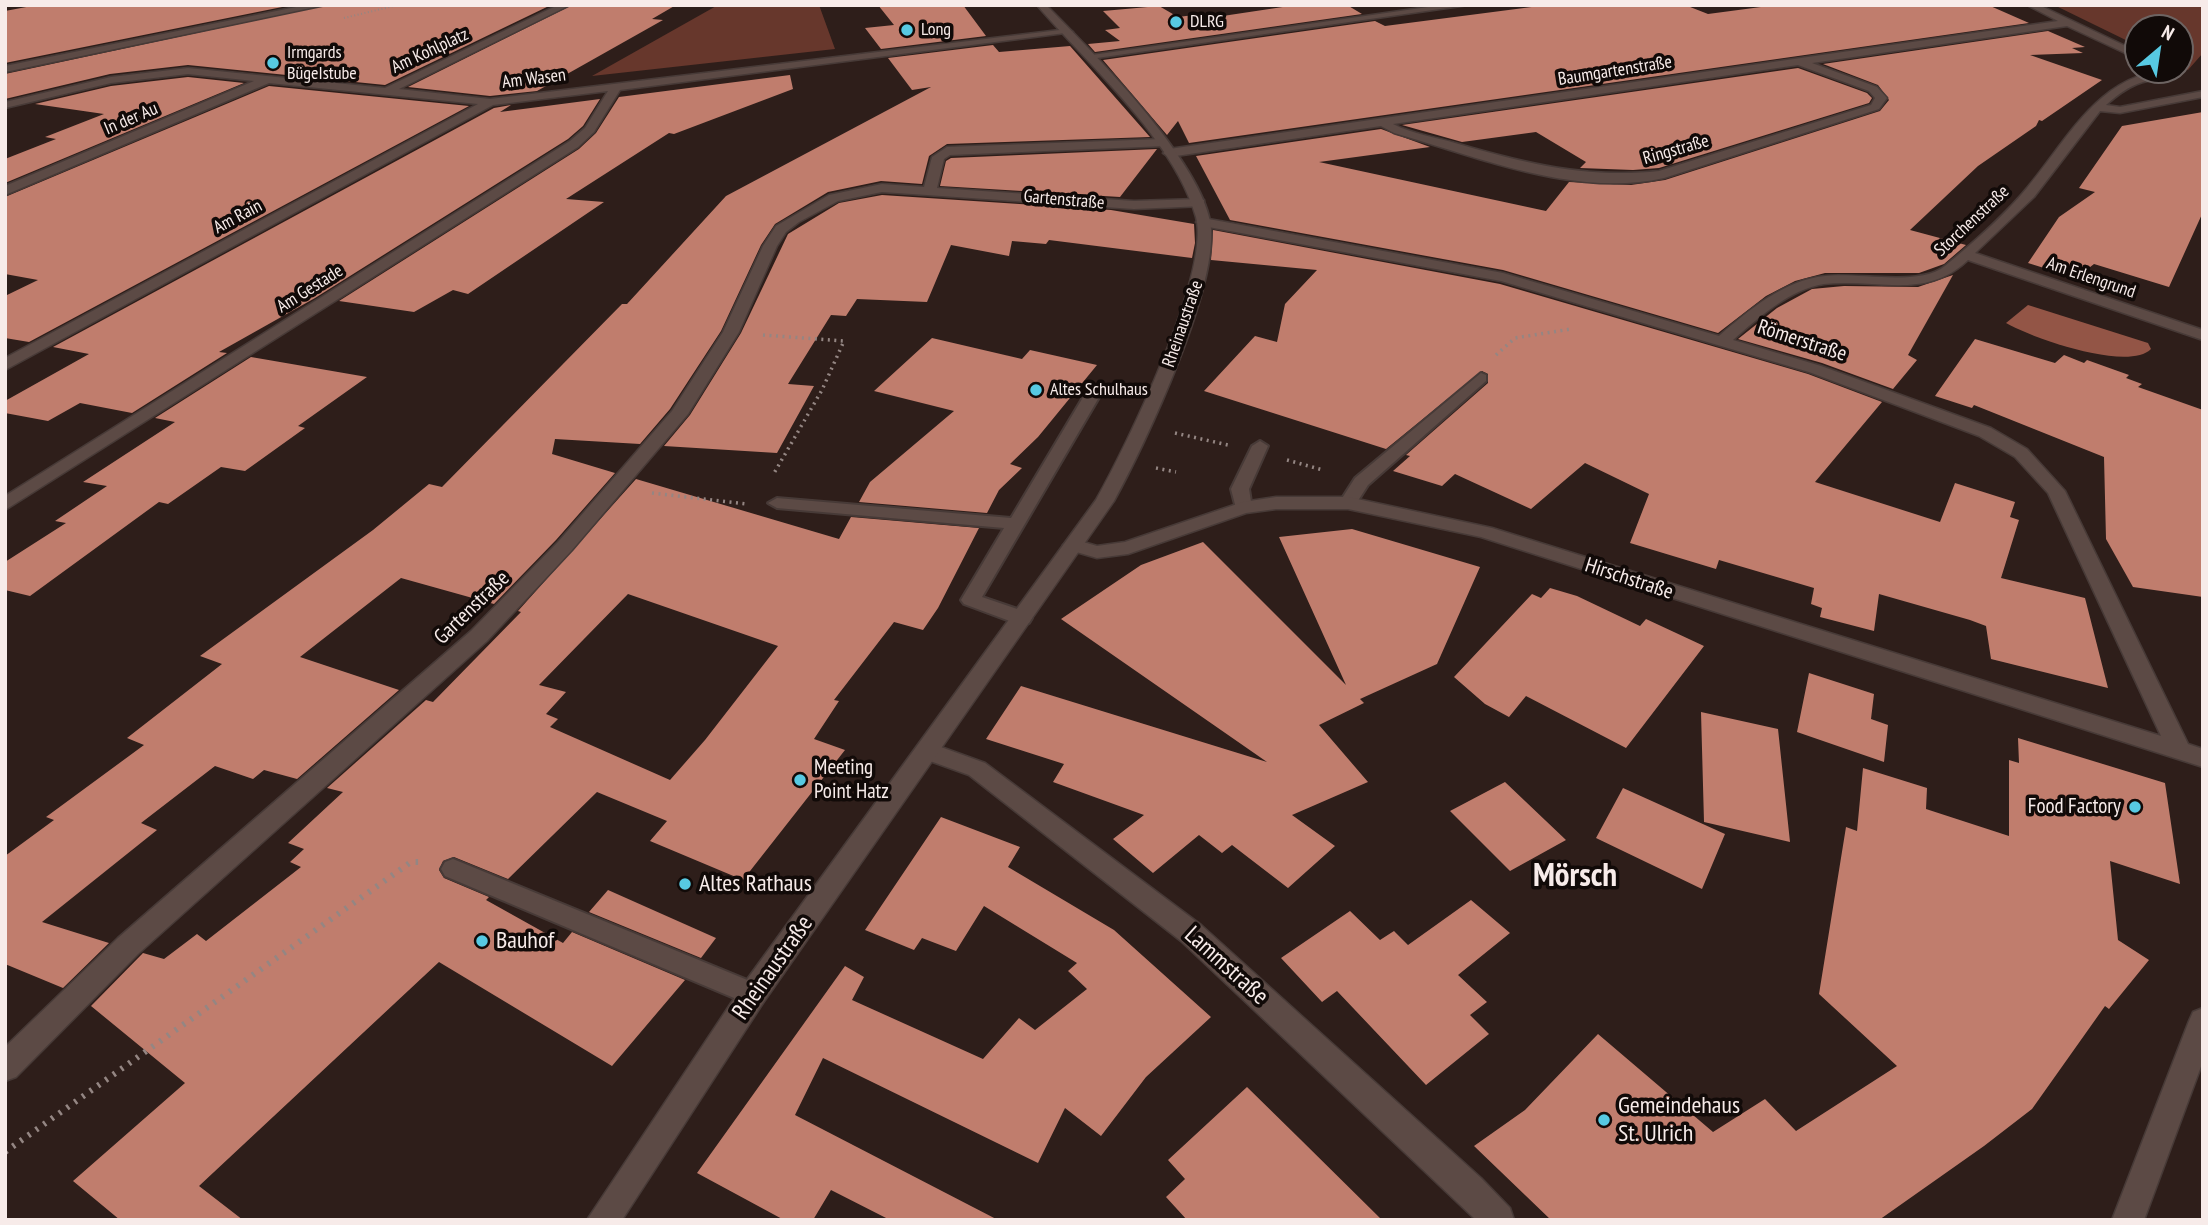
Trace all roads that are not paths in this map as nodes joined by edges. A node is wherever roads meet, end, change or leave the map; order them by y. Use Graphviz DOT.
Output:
graph roads {
  1 [pos="321,5"];
  2 [pos="566,5"];
  3 [pos="1041,5"];
  4 [pos="1382,5"];
  5 [pos="1464,5"];
  6 [pos="2031,5"];
  7 [pos="1398,14"];
  8 [pos="2067,23"];
  9 [pos="1068,32"];
  10 [pos="2124,49"];
  11 [pos="1090,56"];
  12 [pos="1796,61"];
  13 [pos="5,69"];
  14 [pos="270,78"];
  15 [pos="2125,84"];
  16 [pos="616,87"];
  17 [pos="385,92"];
  18 [pos="2203,94"];
  19 [pos="489,102"];
  20 [pos="5,105"];
  21 [pos="2097,107"];
  22 [pos="1384,124"];
  23 [pos="1165,148"];
  24 [pos="930,189"];
  25 [pos="5,191"];
  26 [pos="1201,213"];
  27 [pos="1967,255"];
  28 [pos="2203,335"];
  29 [pos="1724,340"];
  30 [pos="5,365"];
  31 [pos="1481,378"];
  32 [pos="1093,394"];
  33 [pos="1259,449"];
  34 [pos="777,503"];
  35 [pos="1349,503"];
  36 [pos="5,504"];
  37 [pos="1243,508"];
  38 [pos="1015,524"];
  39 [pos="1073,545"];
  40 [pos="1022,618"];
  41 [pos="2178,750"];
  42 [pos="927,751"];
  43 [pos="2203,758"];
  44 [pos="443,866"];
  45 [pos="753,994"];
  46 [pos="2203,1021"];
  47 [pos="5,1067"];
  48 [pos="603,1220"];
  49 [pos="1498,1220"];
  50 [pos="2128,1220"];
  1 -- 13 [label="street"];
  2 -- 17 [label="street, Am Kohlplatz"];
  3 -- 9 [label="street"];
  4 -- 7 [label="street"];
  5 -- 7 [label="street"];
  6 -- 8 [label="street"];
  7 -- 11 [label="street"];
  8 -- 10 [label="street"];
  8 -- 12 [label="street, Baumgartenstraße"];
  9 -- 11 [label="street"];
  9 -- 16 [label="street, Am Wasen"];
  11 -- 23 [label="street"];
  12 -- 22 [label="street, Baumgartenstraße"];
  12 -- 22 [label="street, Ringstraße"];
  14 -- 17 [label="street, Am Wasen"];
  14 -- 20 [label="street, Am Wasen"];
  14 -- 25 [label="street, In der Au"];
  15 -- 21 [label="street, Storchenstraße"];
  16 -- 19 [label="street, Am Wasen"];
  16 -- 36 [label="street, Am Gestade"];
  17 -- 19 [label="street, Am Wasen"];
  18 -- 21 [label="street"];
  19 -- 30 [label="street, Am Rain"];
  21 -- 27 [label="street, Storchenstraße"];
  22 -- 23 [label="street, Baumgartenstraße"];
  23 -- 24 [label="street"];
  23 -- 26 [label="street"];
  24 -- 26 [label="street, Gartenstraße"];
  24 -- 47 [label="street, Gartenstraße"];
  26 -- 29 [label="street, Römerstraße"];
  26 -- 39 [label="street, Rheinaustraße"];
  27 -- 28 [label="street, Am Erlengrund"];
  27 -- 29 [label="street, Storchenstraße"];
  29 -- 41 [label="street, Römerstraße"];
  31 -- 35 [label="lane"];
  32 -- 38 [label="lane"];
  33 -- 37 [label="lane"];
  34 -- 38 [label="lane"];
  35 -- 37 [label="street, Hirschstraße"];
  35 -- 41 [label="street, Hirschstraße"];
  37 -- 39 [label="street, Hirschstraße"];
  38 -- 40 [label="lane"];
  39 -- 40 [label="street, Rheinaustraße"];
  40 -- 42 [label="street, Rheinaustraße"];
  41 -- 43 [label="street"];
  42 -- 45 [label="street, Rheinaustraße"];
  42 -- 49 [label="street, Lammstraße"];
  44 -- 45 [label="lane"];
  45 -- 48 [label="street, Rheinaustraße"];
  46 -- 50 [label="street"];
}
